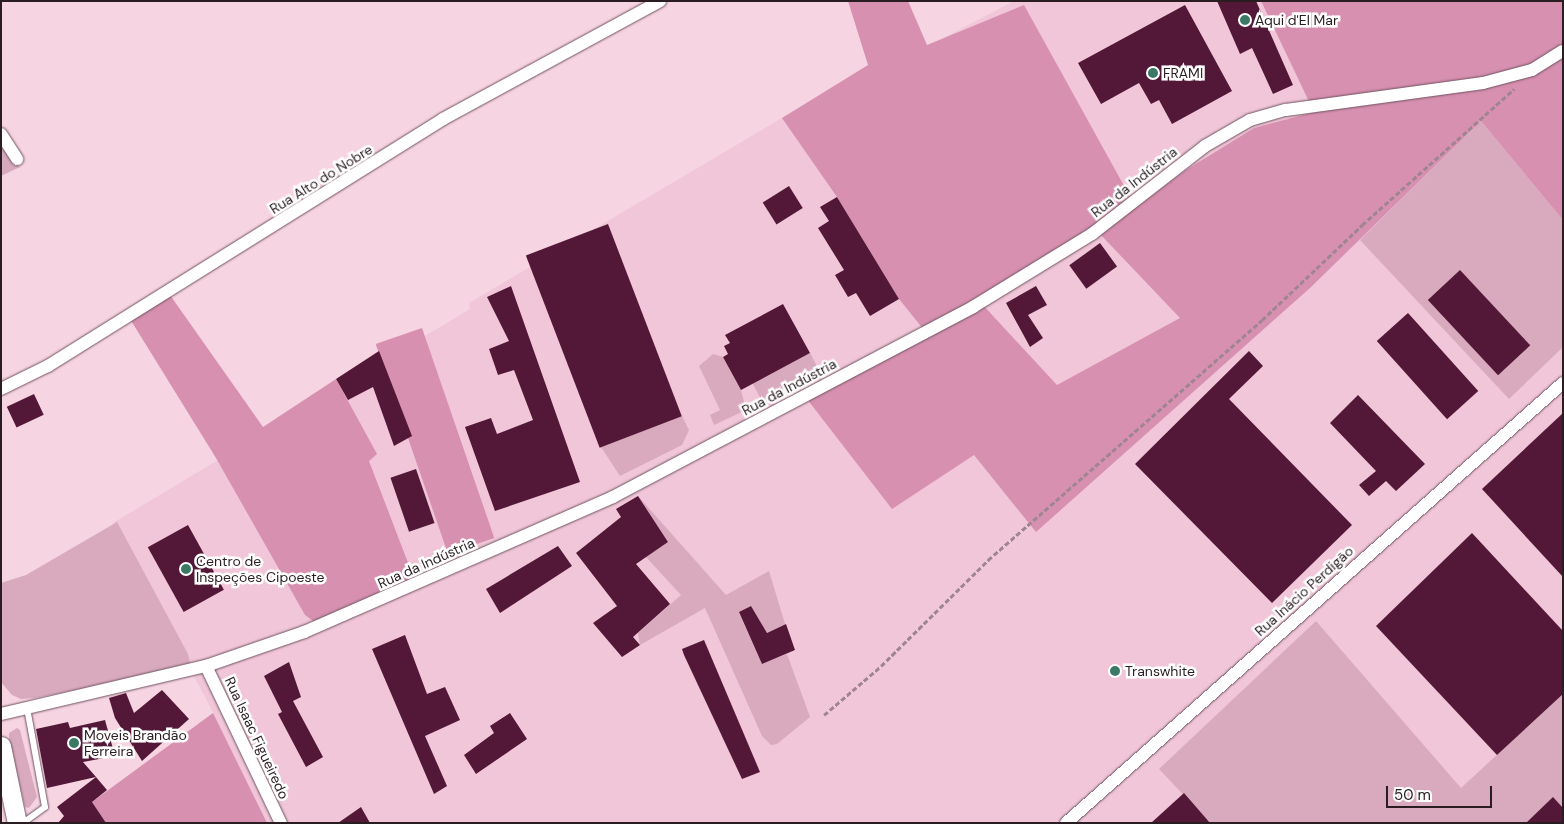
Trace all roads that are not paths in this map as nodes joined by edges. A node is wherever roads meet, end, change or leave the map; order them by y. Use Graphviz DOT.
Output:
graph roads {
  1 [pos="660,1"];
  2 [pos="1563,51"];
  3 [pos="1,134"];
  4 [pos="18,159"];
  5 [pos="1563,383"];
  6 [pos="1,389"];
  7 [pos="206,666"];
  8 [pos="27,708"];
  9 [pos="1,714"];
  10 [pos="1,746"];
  11 [pos="17,823"];
  12 [pos="23,823"];
  13 [pos="281,823"];
  14 [pos="1066,823"];
  1 -- 6 [label="street, Rua Alto do Nobre"];
  2 -- 7 [label="street, Rua da Indústria"];
  3 -- 4 [label="street"];
  5 -- 14 [label="street, Rua Inácio Perdigão"];
  7 -- 8 [label="street, Rua da Indústria"];
  7 -- 13 [label="street, Rua Isaac Figueiredo"];
  8 -- 9 [label="street, Rua da Indústria"];
  8 -- 12 [label="lane"];
  10 -- 11 [label="main road"];
}
